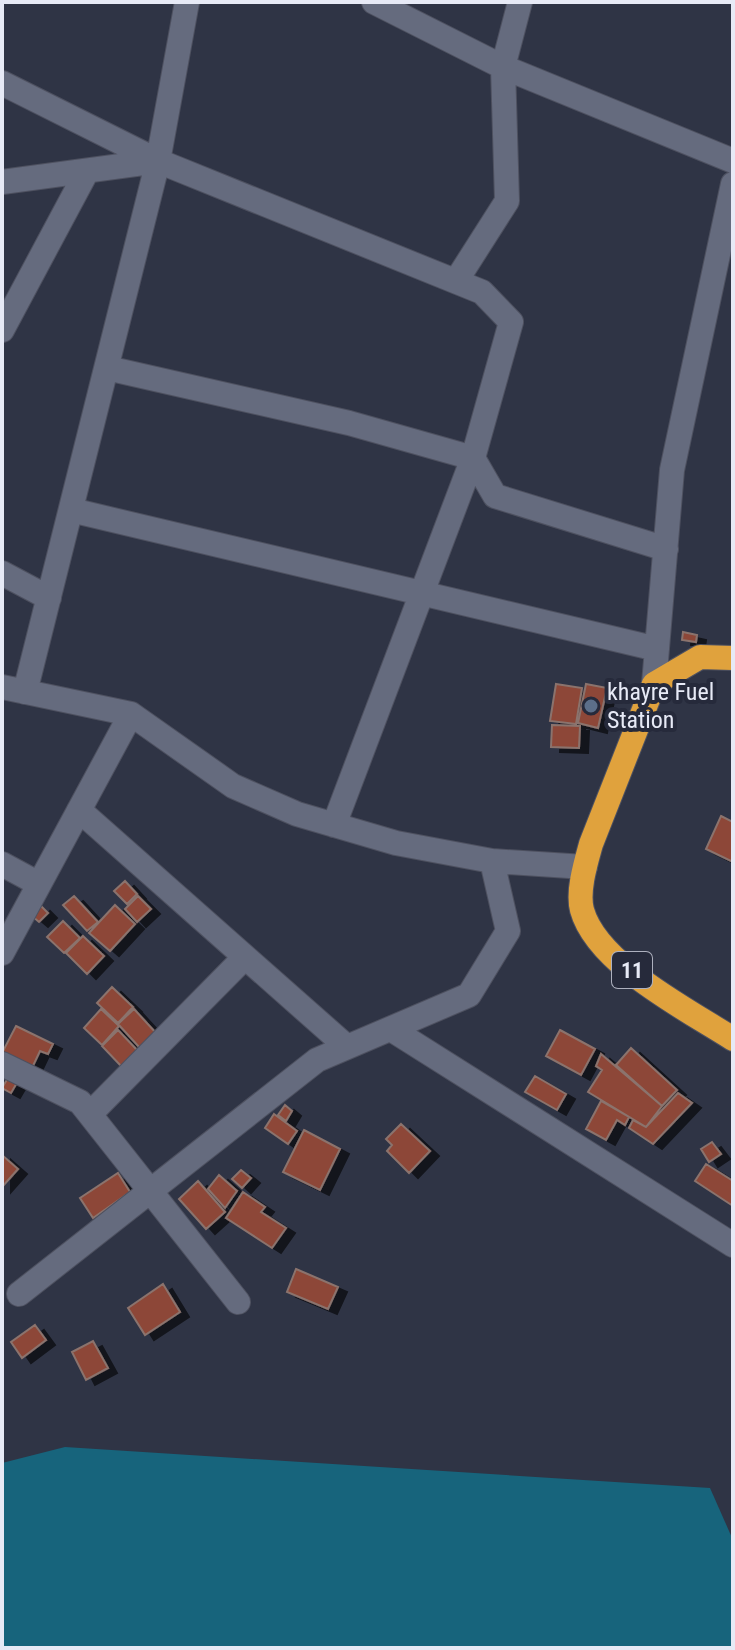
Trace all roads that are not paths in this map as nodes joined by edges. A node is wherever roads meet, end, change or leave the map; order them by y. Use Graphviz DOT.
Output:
graph roads {
  1 [pos="187,2"];
  2 [pos="374,2"];
  3 [pos="520,2"];
  4 [pos="503,67"];
  5 [pos="2,83"];
  6 [pos="158,161"];
  7 [pos="733,161"];
  8 [pos="87,171"];
  9 [pos="2,182"];
  10 [pos="733,184"];
  11 [pos="456,281"];
  12 [pos="2,330"];
  13 [pos="107,368"];
  14 [pos="473,458"];
  15 [pos="71,510"];
  16 [pos="666,549"];
  17 [pos="2,573"];
  18 [pos="422,593"];
  19 [pos="49,598"];
  20 [pos="657,649"];
  21 [pos="733,658"];
  22 [pos="654,684"];
  23 [pos="14,690"];
  24 [pos="131,714"];
  25 [pos="79,810"];
  26 [pos="334,825"];
  27 [pos="492,861"];
  28 [pos="2,864"];
  29 [pos="585,867"];
  30 [pos="39,884"];
  31 [pos="2,953"];
  32 [pos="245,957"];
  33 [pos="391,1029"];
  34 [pos="733,1039"];
  35 [pos="347,1047"];
  36 [pos="2,1064"];
  37 [pos="90,1114"];
  38 [pos="152,1189"];
  39 [pos="733,1245"];
  40 [pos="19,1294"];
  41 [pos="238,1302"];
  1 -- 6 [label="street"];
  2 -- 4 [label="street"];
  3 -- 4 [label="street"];
  4 -- 7 [label="street"];
  4 -- 11 [label="street"];
  5 -- 6 [label="street"];
  6 -- 8 [label="street"];
  6 -- 11 [label="street"];
  6 -- 13 [label="street"];
  8 -- 9 [label="street"];
  8 -- 12 [label="street"];
  10 -- 16 [label="street"];
  11 -- 14 [label="street"];
  13 -- 14 [label="street"];
  13 -- 15 [label="street"];
  14 -- 16 [label="street"];
  14 -- 18 [label="street"];
  15 -- 18 [label="street"];
  15 -- 19 [label="street"];
  16 -- 20 [label="street"];
  17 -- 19 [label="street"];
  18 -- 20 [label="street"];
  18 -- 26 [label="street"];
  19 -- 23 [label="street"];
  20 -- 22 [label="street"];
  21 -- 22 [label="highway"];
  22 -- 29 [label="highway, 11"];
  23 -- 24 [label="street"];
  24 -- 25 [label="street"];
  24 -- 26 [label="street"];
  25 -- 30 [label="street"];
  25 -- 32 [label="street"];
  26 -- 27 [label="street"];
  27 -- 29 [label="street"];
  27 -- 33 [label="street"];
  28 -- 30 [label="street"];
  29 -- 34 [label="highway, 11"];
  30 -- 31 [label="street"];
  32 -- 35 [label="street"];
  32 -- 37 [label="street"];
  33 -- 35 [label="street"];
  33 -- 39 [label="street"];
  35 -- 38 [label="street"];
  36 -- 37 [label="street"];
  37 -- 38 [label="street"];
  38 -- 40 [label="street"];
  38 -- 41 [label="street"];
}
